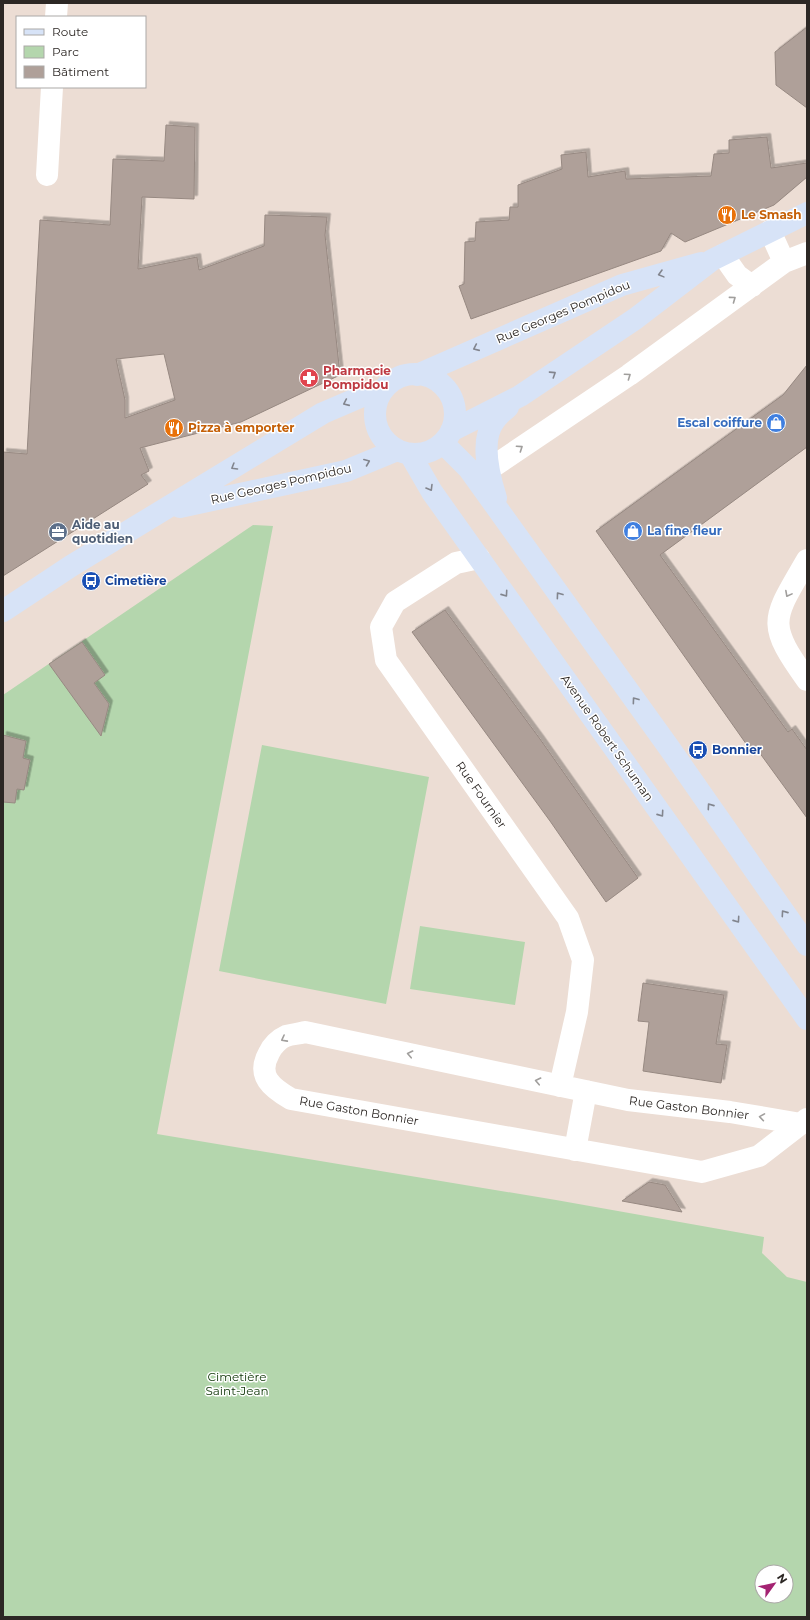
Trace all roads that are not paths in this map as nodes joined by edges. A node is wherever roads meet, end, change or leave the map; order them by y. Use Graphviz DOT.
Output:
graph roads {
  1 [pos="57,3"];
  2 [pos="56,16"];
  3 [pos="52,88"];
  4 [pos="47,175"];
  5 [pos="807,213"];
  6 [pos="770,231"];
  7 [pos="807,253"];
  8 [pos="717,257"];
  9 [pos="784,262"];
  10 [pos="752,286"];
  11 [pos="417,374"];
  12 [pos="383,390"];
  13 [pos="520,396"];
  14 [pos="447,437"];
  15 [pos="404,452"];
  16 [pos="488,470"];
  17 [pos="163,510"];
  18 [pos="501,514"];
  19 [pos="479,558"];
  20 [pos="807,560"];
  21 [pos="3,611"];
  22 [pos="807,680"];
  23 [pos="807,945"];
  24 [pos="807,1020"];
  25 [pos="560,1086"];
  26 [pos="586,1091"];
  27 [pos="804,1122"];
  28 [pos="575,1150"];
  1 -- 2 [label="street"];
  3 -- 4 [label="street"];
  5 -- 6 [label="main road, Rue Georges Pompidou"];
  6 -- 8 [label="main road, Rue Georges Pompidou"];
  6 -- 9 [label="street"];
  7 -- 9 [label="street"];
  8 -- 10 [label="street"];
  8 -- 11 [label="main road, Rue Georges Pompidou, one-way"];
  13 -- 8 [label="main road, Rue Georges Pompidou, one-way"];
  9 -- 10 [label="street"];
  16 -- 10 [label="street, one-way"];
  11 -- 12 [label="main road"];
  11 -- 14 [label="main road"];
  12 -- 15 [label="main road"];
  12 -- 17 [label="main road, Rue Georges Pompidou, one-way"];
  13 -- 14 [label="main road, Rue Georges Pompidou"];
  13 -- 16 [label="main road"];
  14 -- 15 [label="main road"];
  14 -- 18 [label="main road"];
  17 -- 15 [label="main road, Rue Georges Pompidou, one-way"];
  15 -- 19 [label="main road, Avenue Robert Schuman, one-way"];
  16 -- 18 [label="main road"];
  17 -- 21 [label="main road, Rue Georges Pompidou"];
  23 -- 18 [label="main road, one-way"];
  19 -- 24 [label="main road, Avenue Robert Schuman, one-way"];
  19 -- 25 [label="street, Rue Fournier"];
  20 -- 22 [label="street, one-way"];
  25 -- 26 [label="street, Rue Gaston Bonnier"];
  25 -- 28 [label="street, Rue Gaston Bonnier, one-way"];
  27 -- 26 [label="street, Rue Gaston Bonnier, one-way"];
  26 -- 28 [label="street"];
  27 -- 28 [label="street, Rue Gaston Bonnier"];
}
